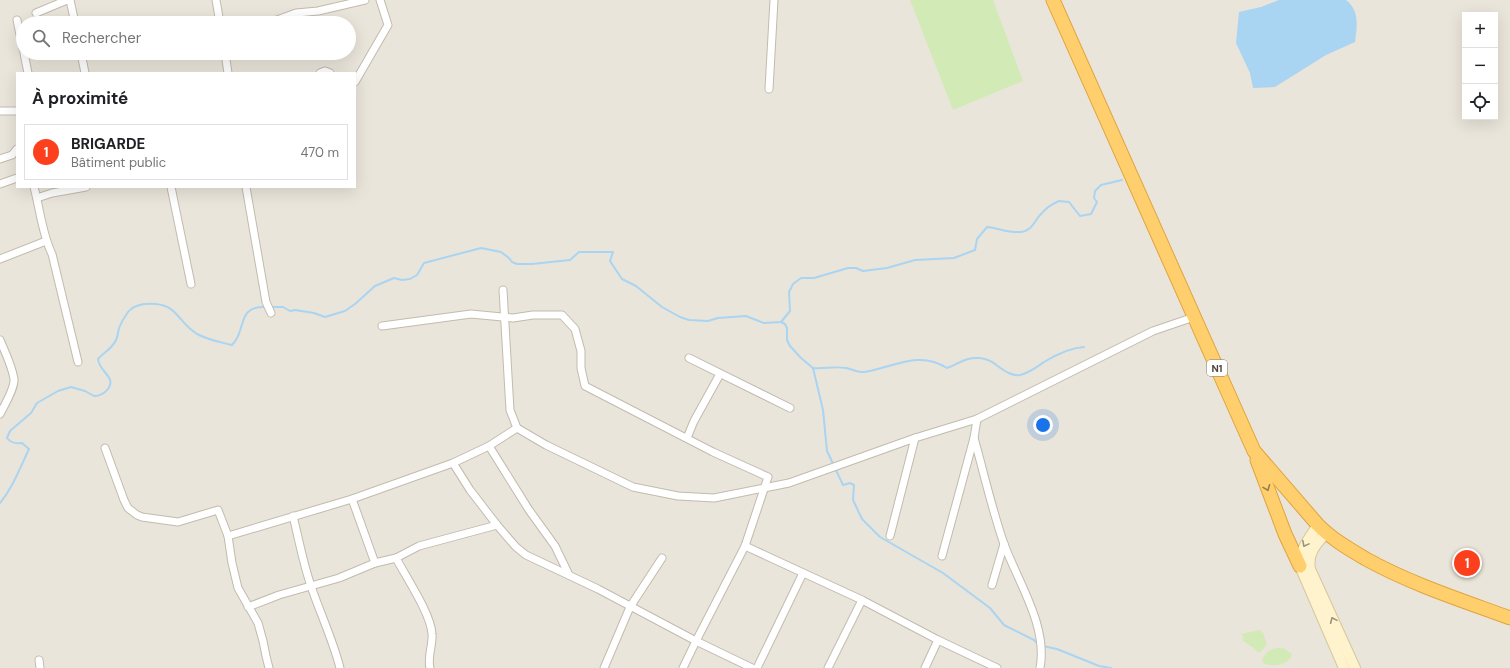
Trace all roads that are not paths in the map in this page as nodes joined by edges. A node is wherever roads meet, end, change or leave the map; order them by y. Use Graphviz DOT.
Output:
graph roads {
  1 [pos="67,0"];
  2 [pos="70,0"];
  3 [pos="216,0"];
  4 [pos="365,0"];
  5 [pos="380,0"];
  6 [pos="774,0"];
  7 [pos="1052,0"];
  8 [pos="36,13"];
  9 [pos="73,16"];
  10 [pos="219,16"];
  11 [pos="287,16"];
  12 [pos="25,60"];
  13 [pos="82,60"];
  14 [pos="226,60"];
  15 [pos="28,72"];
  16 [pos="85,72"];
  17 [pos="228,72"];
  18 [pos="358,74"];
  19 [pos="769,89"];
  20 [pos="0,111"];
  21 [pos="16,111"];
  22 [pos="16,150"];
  23 [pos="0,159"];
  24 [pos="16,178"];
  25 [pos="0,184"];
  26 [pos="34,188"];
  27 [pos="80,188"];
  28 [pos="171,188"];
  29 [pos="246,188"];
  30 [pos="37,198"];
  31 [pos="46,241"];
  32 [pos="0,258"];
  33 [pos="191,284"];
  34 [pos="503,290"];
  35 [pos="271,313"];
  36 [pos="1194,317"];
  37 [pos="505,318"];
  38 [pos="382,326"];
  39 [pos="0,340"];
  40 [pos="689,358"];
  41 [pos="78,362"];
  42 [pos="720,374"];
  43 [pos="790,408"];
  44 [pos="0,414"];
  45 [pos="977,419"];
  46 [pos="517,428"];
  47 [pos="687,438"];
  48 [pos="915,438"];
  49 [pos="974,438"];
  50 [pos="489,446"];
  51 [pos="105,448"];
  52 [pos="1254,451"];
  53 [pos="452,463"];
  54 [pos="765,488"];
  55 [pos="352,499"];
  56 [pos="293,516"];
  57 [pos="497,525"];
  58 [pos="1322,529"];
  59 [pos="228,536"];
  60 [pos="890,536"];
  61 [pos="1004,544"];
  62 [pos="745,546"];
  63 [pos="942,556"];
  64 [pos="396,558"];
  65 [pos="662,558"];
  66 [pos="375,563"];
  67 [pos="1300,566"];
  68 [pos="803,573"];
  69 [pos="569,575"];
  70 [pos="992,585"];
  71 [pos="311,586"];
  72 [pos="862,600"];
  73 [pos="630,606"];
  74 [pos="248,607"];
  75 [pos="1510,618"];
  76 [pos="938,640"];
  77 [pos="696,641"];
  78 [pos="1339,644"];
  79 [pos="39,660"];
  80 [pos="40,668"];
  81 [pos="269,668"];
  82 [pos="340,668"];
  83 [pos="430,668"];
  84 [pos="604,668"];
  85 [pos="683,668"];
  86 [pos="752,668"];
  87 [pos="757,668"];
  88 [pos="828,668"];
  89 [pos="925,668"];
  90 [pos="997,668"];
  91 [pos="1040,668"];
  92 [pos="1344,668"];
  93 [pos="1355,668"];
  1 -- 8 [label="street"];
  2 -- 9 [label="street"];
  3 -- 10 [label="street"];
  4 -- 11 [label="street"];
  5 -- 18 [label="street"];
  6 -- 19 [label="street"];
  7 -- 36 [label="highway, N1"];
  12 -- 15 [label="street"];
  13 -- 16 [label="street"];
  14 -- 17 [label="street"];
  20 -- 21 [label="street"];
  22 -- 23 [label="street"];
  24 -- 25 [label="street"];
  26 -- 30 [label="street"];
  27 -- 30 [label="street"];
  28 -- 33 [label="street"];
  29 -- 35 [label="street"];
  30 -- 31 [label="street"];
  31 -- 32 [label="street"];
  31 -- 41 [label="street"];
  34 -- 37 [label="street"];
  36 -- 45 [label="street"];
  36 -- 52 [label="highway, N1"];
  37 -- 38 [label="street"];
  37 -- 46 [label="street"];
  37 -- 47 [label="street"];
  39 -- 44 [label="street"];
  40 -- 42 [label="street"];
  42 -- 43 [label="street"];
  42 -- 47 [label="street"];
  45 -- 48 [label="street"];
  45 -- 49 [label="street"];
  46 -- 50 [label="street"];
  46 -- 54 [label="street"];
  47 -- 54 [label="street"];
  48 -- 54 [label="street"];
  48 -- 60 [label="street"];
  49 -- 61 [label="street"];
  49 -- 63 [label="street"];
  50 -- 53 [label="street"];
  50 -- 69 [label="street"];
  51 -- 59 [label="street"];
  52 -- 58 [label="highway, N1"];
  52 -- 67 [label="highway, one-way"];
  53 -- 55 [label="street"];
  53 -- 57 [label="street"];
  54 -- 62 [label="street"];
  55 -- 56 [label="street"];
  55 -- 66 [label="street"];
  56 -- 59 [label="street"];
  56 -- 71 [label="street"];
  57 -- 64 [label="street"];
  57 -- 69 [label="street"];
  58 -- 67 [label="main road, one-way"];
  58 -- 75 [label="highway, N1"];
  78 -- 58 [label="main road, one-way"];
  59 -- 74 [label="street"];
  61 -- 70 [label="street"];
  61 -- 91 [label="street"];
  62 -- 68 [label="street"];
  62 -- 77 [label="street"];
  64 -- 66 [label="street"];
  64 -- 83 [label="street"];
  65 -- 73 [label="street"];
  66 -- 71 [label="street"];
  67 -- 78 [label="main road"];
  68 -- 72 [label="street"];
  68 -- 87 [label="street"];
  69 -- 73 [label="street"];
  71 -- 74 [label="street"];
  71 -- 82 [label="street"];
  72 -- 76 [label="street"];
  72 -- 88 [label="street"];
  73 -- 77 [label="street"];
  73 -- 84 [label="street"];
  74 -- 81 [label="street"];
  76 -- 89 [label="street"];
  76 -- 90 [label="street"];
  77 -- 85 [label="street"];
  77 -- 86 [label="street"];
  78 -- 92 [label="main road"];
  78 -- 93 [label="main road"];
  79 -- 80 [label="street"];
}
